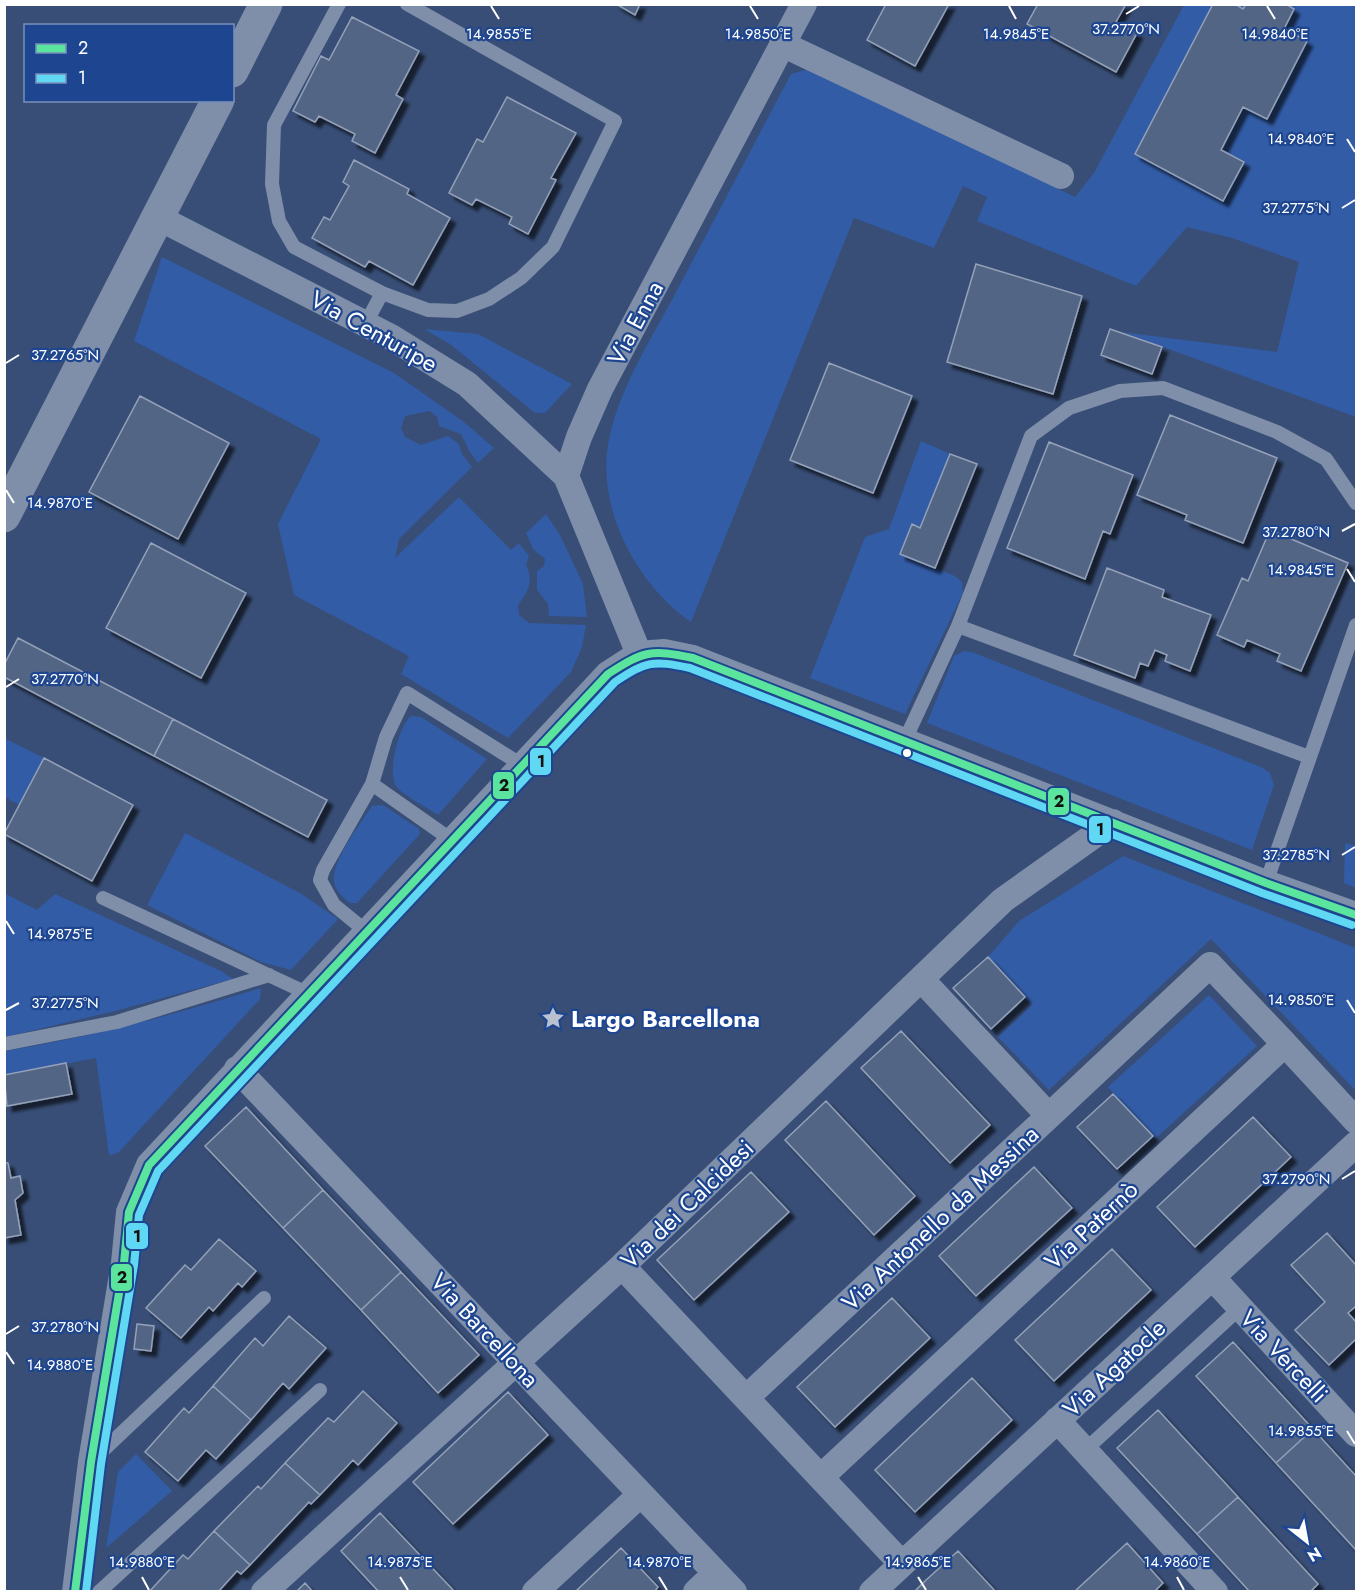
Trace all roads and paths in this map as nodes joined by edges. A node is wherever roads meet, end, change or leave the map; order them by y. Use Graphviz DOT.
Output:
graph roads {
  1 [pos="266,4"];
  2 [pos="339,4"];
  3 [pos="407,4"];
  4 [pos="804,4"];
  5 [pos="782,44"];
  6 [pos="234,67"];
  7 [pos="217,102"];
  8 [pos="1061,176"];
  9 [pos="159,218"];
  10 [pos="382,293"];
  11 [pos="366,323"];
  12 [pos="566,476"];
  13 [pos="1356,503"];
  14 [pos="4,516"];
  15 [pos="1356,625"];
  16 [pos="958,626"];
  17 [pos="639,654"];
  18 [pos="905,740"];
  19 [pos="1309,757"];
  20 [pos="522,765"];
  21 [pos="372,784"];
  22 [pos="1113,822"];
  23 [pos="453,841"];
  24 [pos="1266,883"];
  25 [pos="103,898"];
  26 [pos="1356,915"];
  27 [pos="367,933"];
  28 [pos="269,975"];
  29 [pos="922,980"];
  30 [pos="309,994"];
  31 [pos="4,1044"];
  32 [pos="1285,1044"];
  33 [pos="237,1068"];
  34 [pos="1049,1116"];
  35 [pos="1356,1121"];
  36 [pos="1356,1144"];
  37 [pos="622,1266"];
  38 [pos="1212,1277"];
  39 [pos="264,1298"];
  40 [pos="1240,1308"];
  41 [pos="516,1362"];
  42 [pos="320,1390"];
  43 [pos="746,1398"];
  44 [pos="1057,1420"];
  45 [pos="1356,1434"];
  46 [pos="1084,1451"];
  47 [pos="91,1462"];
  48 [pos="821,1478"];
  49 [pos="641,1494"];
  50 [pos="902,1564"];
  51 [pos="716,1573"];
  52 [pos="75,1592"];
  53 [pos="99,1592"];
  54 [pos="264,1592"];
  55 [pos="536,1592"];
  56 [pos="696,1592"];
  57 [pos="734,1592"];
  58 [pos="872,1592"];
  59 [pos="1215,1592"];
  1 -- 6 [label="street"];
  2 -- 10 [label="lane"];
  3 -- 10 [label="lane"];
  4 -- 5 [label="street, Via Enna"];
  5 -- 8 [label="street"];
  5 -- 12 [label="street, Via Enna"];
  7 -- 9 [label="street"];
  9 -- 11 [label="street, Via Centuripe"];
  9 -- 14 [label="street"];
  10 -- 11 [label="lane"];
  11 -- 12 [label="street, Via Centuripe"];
  12 -- 17 [label="street"];
  13 -- 16 [label="lane"];
  15 -- 19 [label="lane"];
  16 -- 18 [label="lane"];
  16 -- 19 [label="lane"];
  17 -- 18 [label="street"];
  17 -- 20 [label="street"];
  18 -- 22 [label="street"];
  19 -- 24 [label="lane"];
  20 -- 21 [label="lane"];
  20 -- 23 [label="street"];
  21 -- 23 [label="lane"];
  21 -- 27 [label="lane"];
  22 -- 24 [label="street"];
  22 -- 29 [label="street, Via dei Calcidesi"];
  23 -- 27 [label="street"];
  24 -- 26 [label="street"];
  25 -- 28 [label="lane"];
  27 -- 30 [label="street"];
  28 -- 30 [label="lane"];
  28 -- 31 [label="lane"];
  29 -- 34 [label="street, Via Antonello da Messina"];
  29 -- 37 [label="street, Via dei Calcidesi"];
  30 -- 33 [label="street"];
  32 -- 34 [label="street"];
  32 -- 35 [label="street"];
  32 -- 48 [label="street, Via Paternò"];
  33 -- 41 [label="street, Via Barcellona"];
  33 -- 47 [label="street"];
  34 -- 43 [label="street, Via Antonello da Messina"];
  36 -- 38 [label="street, Via Agatocle"];
  37 -- 41 [label="street, Via dei Calcidesi"];
  37 -- 43 [label="street"];
  38 -- 40 [label="street, Via Vercelli"];
  38 -- 44 [label="street, Via Agatocle"];
  39 -- 47 [label="lane"];
  40 -- 45 [label="street, Via Vercelli"];
  40 -- 46 [label="lane"];
  41 -- 49 [label="street, Via Barcellona"];
  41 -- 54 [label="street, Via dei Calcidesi"];
  42 -- 53 [label="lane"];
  43 -- 48 [label="street"];
  44 -- 46 [label="street"];
  44 -- 50 [label="street, Via Agatocle"];
  46 -- 59 [label="street"];
  47 -- 52 [label="street"];
  48 -- 50 [label="street"];
  49 -- 51 [label="street, Via Barcellona"];
  49 -- 55 [label="street"];
  50 -- 58 [label="street, Via Agatocle"];
  51 -- 56 [label="street"];
  51 -- 57 [label="street, Via Barcellona"];
}
